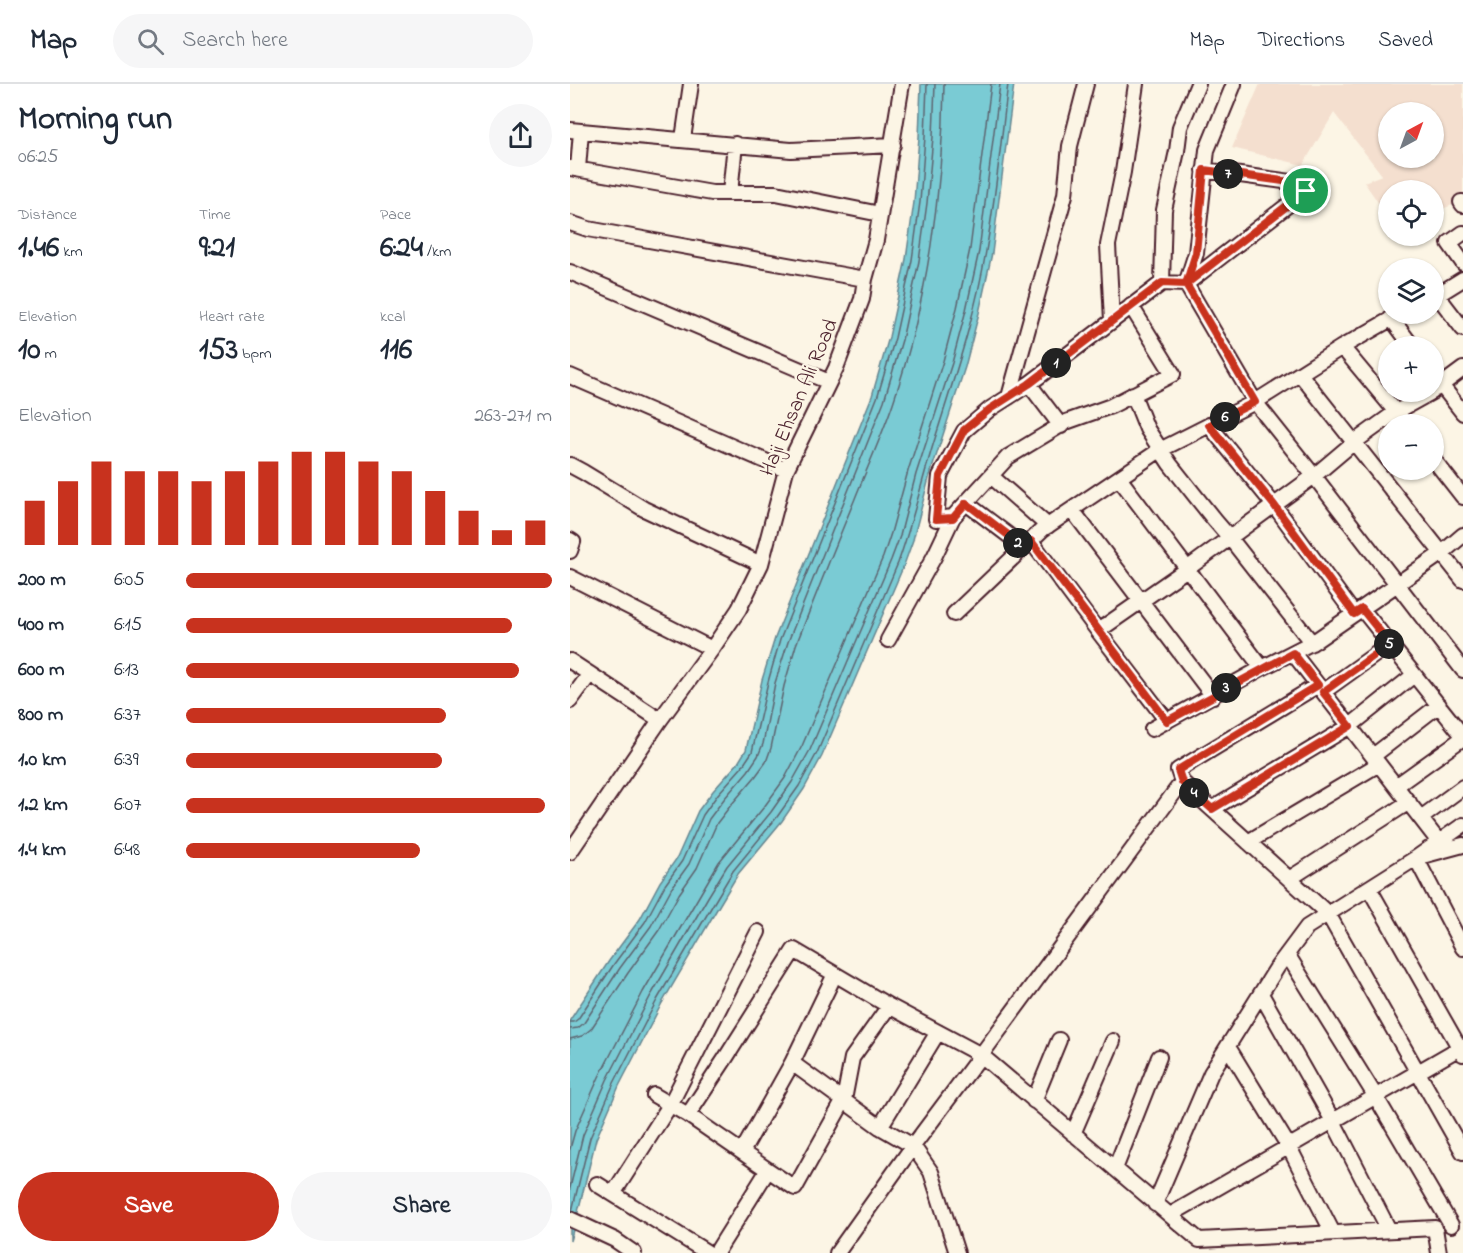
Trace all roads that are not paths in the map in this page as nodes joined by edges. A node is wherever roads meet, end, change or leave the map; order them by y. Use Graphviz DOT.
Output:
graph roads {
  1 [pos="691,84"];
  2 [pos="902,84"];
  3 [pos="1086,84"];
  4 [pos="1136,84"];
  5 [pos="1198,84"];
  6 [pos="1234,84"];
  7 [pos="575,130"];
  8 [pos="683,139"];
  9 [pos="735,144"];
  10 [pos="893,145"];
  11 [pos="574,169"];
  12 [pos="1204,170"];
  13 [pos="730,193"];
  14 [pos="880,214"];
  15 [pos="570,223"];
  16 [pos="1463,233"];
  17 [pos="1463,263"];
  18 [pos="570,272"];
  19 [pos="865,279"];
  20 [pos="1463,279"];
  21 [pos="1162,283"];
  22 [pos="1186,284"];
  23 [pos="1444,291"];
  24 [pos="1131,306"];
  25 [pos="1444,306"];
  26 [pos="1112,320"];
  27 [pos="1382,324"];
  28 [pos="1463,329"];
  29 [pos="1342,347"];
  30 [pos="1463,369"];
  31 [pos="1300,374"];
  32 [pos="1444,381"];
  33 [pos="830,382"];
  34 [pos="573,383"];
  35 [pos="1029,384"];
  36 [pos="1133,394"];
  37 [pos="1444,395"];
  38 [pos="1009,397"];
  39 [pos="1255,402"];
  40 [pos="1411,402"];
  41 [pos="1396,412"];
  42 [pos="1463,413"];
  43 [pos="1209,425"];
  44 [pos="1061,426"];
  45 [pos="1353,443"];
  46 [pos="1160,450"];
  47 [pos="570,465"];
  48 [pos="786,470"];
  49 [pos="1444,473"];
  50 [pos="991,476"];
  51 [pos="1314,476"];
  52 [pos="1119,478"];
  53 [pos="1463,497"];
  54 [pos="966,503"];
  55 [pos="1274,505"];
  56 [pos="1072,510"];
  57 [pos="953,518"];
  58 [pos="1048,526"];
  59 [pos="1463,535"];
  60 [pos="1230,538"];
  61 [pos="570,540"];
  62 [pos="1028,544"];
  63 [pos="570,551"];
  64 [pos="1442,554"];
  65 [pos="760,564"];
  66 [pos="1187,569"];
  67 [pos="570,577"];
  68 [pos="1463,580"];
  69 [pos="1397,585"];
  70 [pos="1142,601"];
  71 [pos="1358,611"];
  72 [pos="954,614"];
  73 [pos="1098,631"];
  74 [pos="888,640"];
  75 [pos="1312,643"];
  76 [pos="1390,644"];
  77 [pos="712,650"];
  78 [pos="1457,652"];
  79 [pos="1293,653"];
  80 [pos="570,661"];
  81 [pos="1262,668"];
  82 [pos="1463,670"];
  83 [pos="590,674"];
  84 [pos="1414,675"];
  85 [pos="1321,688"];
  86 [pos="1213,696"];
  87 [pos="570,701"];
  88 [pos="1439,705"];
  89 [pos="660,720"];
  90 [pos="1167,721"];
  91 [pos="1350,726"];
  92 [pos="1152,729"];
  93 [pos="1463,737"];
  94 [pos="1376,760"];
  95 [pos="1182,782"];
  96 [pos="1396,786"];
  97 [pos="1463,787"];
  98 [pos="1409,802"];
  99 [pos="1212,809"];
  100 [pos="1421,818"];
  101 [pos="1463,825"];
  102 [pos="1248,842"];
  103 [pos="1439,842"];
  104 [pos="1463,845"];
  105 [pos="570,852"];
  106 [pos="1416,858"];
  107 [pos="1289,879"];
  108 [pos="1369,888"];
  109 [pos="1328,914"];
  110 [pos="758,932"];
  111 [pos="1463,948"];
  112 [pos="1287,954"];
  113 [pos="835,974"];
  114 [pos="1261,994"];
  115 [pos="889,1006"];
  116 [pos="938,1032"];
  117 [pos="1059,1040"];
  118 [pos="1113,1041"];
  119 [pos="1228,1047"];
  120 [pos="1462,1050"];
  121 [pos="981,1055"];
  122 [pos="1159,1057"];
  123 [pos="792,1063"];
  124 [pos="1418,1072"];
  125 [pos="654,1095"];
  126 [pos="1376,1097"];
  127 [pos="844,1100"];
  128 [pos="1034,1101"];
  129 [pos="670,1105"];
  130 [pos="688,1115"];
  131 [pos="1333,1121"];
  132 [pos="880,1127"];
  133 [pos="1073,1134"];
  134 [pos="913,1146"];
  135 [pos="1289,1147"];
  136 [pos="742,1152"];
  137 [pos="1463,1152"];
  138 [pos="1115,1169"];
  139 [pos="768,1170"];
  140 [pos="597,1184"];
  141 [pos="613,1194"];
  142 [pos="1155,1203"];
  143 [pos="1170,1215"];
  144 [pos="570,1219"];
  145 [pos="1457,1224"];
  146 [pos="1435,1228"];
  147 [pos="1389,1230"];
  148 [pos="1333,1233"];
  149 [pos="634,1253"];
  150 [pos="708,1253"];
  151 [pos="716,1253"];
  152 [pos="837,1253"];
  153 [pos="957,1253"];
  154 [pos="1439,1253"];
  1 -- 8 [label="street"];
  2 -- 10 [label="street, Haji Ehsan Ali Road"];
  3 -- 38 [label="street"];
  4 -- 26 [label="street"];
  5 -- 21 [label="street"];
  6 -- 12 [label="street"];
  7 -- 8 [label="street"];
  7 -- 11 [label="street"];
  8 -- 9 [label="street"];
  9 -- 10 [label="street"];
  9 -- 13 [label="street"];
  10 -- 14 [label="street, Haji Ehsan Ali Road"];
  11 -- 13 [label="street"];
  12 -- 22 [label="street"];
  12 -- 22 [label="street"];
  13 -- 14 [label="street"];
  14 -- 19 [label="street, Haji Ehsan Ali Road"];
  15 -- 19 [label="street"];
  16 -- 17 [label="street"];
  18 -- 33 [label="street"];
  19 -- 33 [label="street, Haji Ehsan Ali Road"];
  20 -- 23 [label="street"];
  21 -- 22 [label="street"];
  21 -- 24 [label="street"];
  22 -- 39 [label="street"];
  24 -- 26 [label="street"];
  24 -- 36 [label="street"];
  25 -- 28 [label="street"];
  26 -- 35 [label="street"];
  27 -- 29 [label="street"];
  29 -- 31 [label="street"];
  29 -- 41 [label="street"];
  30 -- 32 [label="street"];
  31 -- 39 [label="street"];
  31 -- 45 [label="street"];
  33 -- 48 [label="street, Haji Ehsan Ali Road"];
  34 -- 48 [label="street"];
  35 -- 38 [label="street"];
  35 -- 44 [label="street"];
  36 -- 44 [label="street"];
  36 -- 46 [label="street"];
  37 -- 42 [label="street"];
  38 -- 57 [label="street"];
  39 -- 43 [label="street"];
  39 -- 51 [label="street"];
  40 -- 41 [label="street"];
  41 -- 45 [label="street"];
  43 -- 46 [label="street"];
  43 -- 55 [label="street"];
  44 -- 50 [label="street"];
  45 -- 51 [label="street"];
  45 -- 64 [label="street"];
  46 -- 52 [label="street"];
  46 -- 60 [label="street"];
  47 -- 65 [label="street"];
  48 -- 65 [label="street, Haji Ehsan Ali Road"];
  49 -- 53 [label="street"];
  50 -- 54 [label="street"];
  50 -- 58 [label="street"];
  51 -- 55 [label="street"];
  51 -- 69 [label="street"];
  52 -- 56 [label="street"];
  52 -- 66 [label="street"];
  54 -- 57 [label="street"];
  54 -- 62 [label="street"];
  55 -- 60 [label="street"];
  55 -- 71 [label="street"];
  56 -- 58 [label="street"];
  56 -- 70 [label="street"];
  57 -- 74 [label="street"];
  58 -- 62 [label="street"];
  59 -- 64 [label="street"];
  60 -- 66 [label="street"];
  60 -- 75 [label="street"];
  61 -- 63 [label="street"];
  62 -- 72 [label="street"];
  62 -- 73 [label="street"];
  64 -- 68 [label="street"];
  64 -- 69 [label="street"];
  65 -- 77 [label="street, Haji Ehsan Ali Road"];
  66 -- 70 [label="street"];
  66 -- 81 [label="street"];
  67 -- 77 [label="street"];
  69 -- 71 [label="street"];
  69 -- 78 [label="street"];
  70 -- 73 [label="street"];
  70 -- 86 [label="street"];
  71 -- 75 [label="street"];
  71 -- 76 [label="street"];
  73 -- 90 [label="street"];
  75 -- 79 [label="street"];
  76 -- 84 [label="street"];
  76 -- 85 [label="street"];
  77 -- 89 [label="street, Haji Ehsan Ali Road"];
  78 -- 82 [label="street"];
  79 -- 81 [label="street"];
  79 -- 85 [label="street"];
  80 -- 83 [label="street"];
  81 -- 86 [label="street"];
  83 -- 87 [label="street"];
  83 -- 89 [label="street"];
  84 -- 88 [label="street"];
  84 -- 91 [label="street"];
  85 -- 91 [label="street"];
  85 -- 95 [label="street"];
  86 -- 90 [label="street"];
  88 -- 93 [label="street"];
  88 -- 94 [label="street"];
  89 -- 105 [label="street, Haji Ehsan Ali Road"];
  90 -- 92 [label="street"];
  91 -- 94 [label="street"];
  91 -- 99 [label="street"];
  93 -- 96 [label="street"];
  94 -- 96 [label="street"];
  94 -- 102 [label="street"];
  95 -- 99 [label="street"];
  95 -- 121 [label="street"];
  96 -- 98 [label="street"];
  97 -- 100 [label="street"];
  98 -- 100 [label="street"];
  98 -- 107 [label="street"];
  99 -- 102 [label="street"];
  100 -- 103 [label="street"];
  101 -- 103 [label="street"];
  102 -- 107 [label="street"];
  103 -- 106 [label="street"];
  104 -- 106 [label="street"];
  106 -- 108 [label="street"];
  106 -- 111 [label="street"];
  107 -- 109 [label="street"];
  108 -- 109 [label="street"];
  108 -- 120 [label="street"];
  109 -- 112 [label="street"];
  109 -- 124 [label="street"];
  110 -- 129 [label="street"];
  112 -- 114 [label="street"];
  112 -- 126 [label="street"];
  113 -- 115 [label="street"];
  113 -- 123 [label="street"];
  113 -- 130 [label="street"];
  114 -- 119 [label="street"];
  114 -- 131 [label="street"];
  115 -- 116 [label="street"];
  115 -- 127 [label="street"];
  116 -- 121 [label="street"];
  116 -- 132 [label="street"];
  117 -- 128 [label="street"];
  118 -- 133 [label="street"];
  119 -- 135 [label="street"];
  119 -- 142 [label="street"];
  120 -- 124 [label="street"];
  121 -- 128 [label="street"];
  121 -- 134 [label="street"];
  122 -- 138 [label="street"];
  123 -- 127 [label="street"];
  123 -- 136 [label="street"];
  124 -- 126 [label="street"];
  124 -- 137 [label="street"];
  125 -- 129 [label="street"];
  126 -- 131 [label="street"];
  126 -- 145 [label="street"];
  127 -- 132 [label="street"];
  127 -- 139 [label="street"];
  128 -- 133 [label="street"];
  129 -- 130 [label="street"];
  129 -- 141 [label="street"];
  130 -- 136 [label="street"];
  131 -- 135 [label="street"];
  131 -- 147 [label="street"];
  132 -- 134 [label="street"];
  133 -- 138 [label="street"];
  134 -- 152 [label="street"];
  134 -- 153 [label="street"];
  135 -- 143 [label="street"];
  135 -- 148 [label="street"];
  136 -- 139 [label="street"];
  138 -- 142 [label="street"];
  139 -- 151 [label="street"];
  140 -- 141 [label="street"];
  141 -- 150 [label="street"];
  142 -- 143 [label="street"];
  143 -- 148 [label="street"];
  144 -- 149 [label="street"];
  145 -- 146 [label="street"];
  146 -- 147 [label="street"];
  146 -- 154 [label="street"];
  147 -- 148 [label="street"];
}
